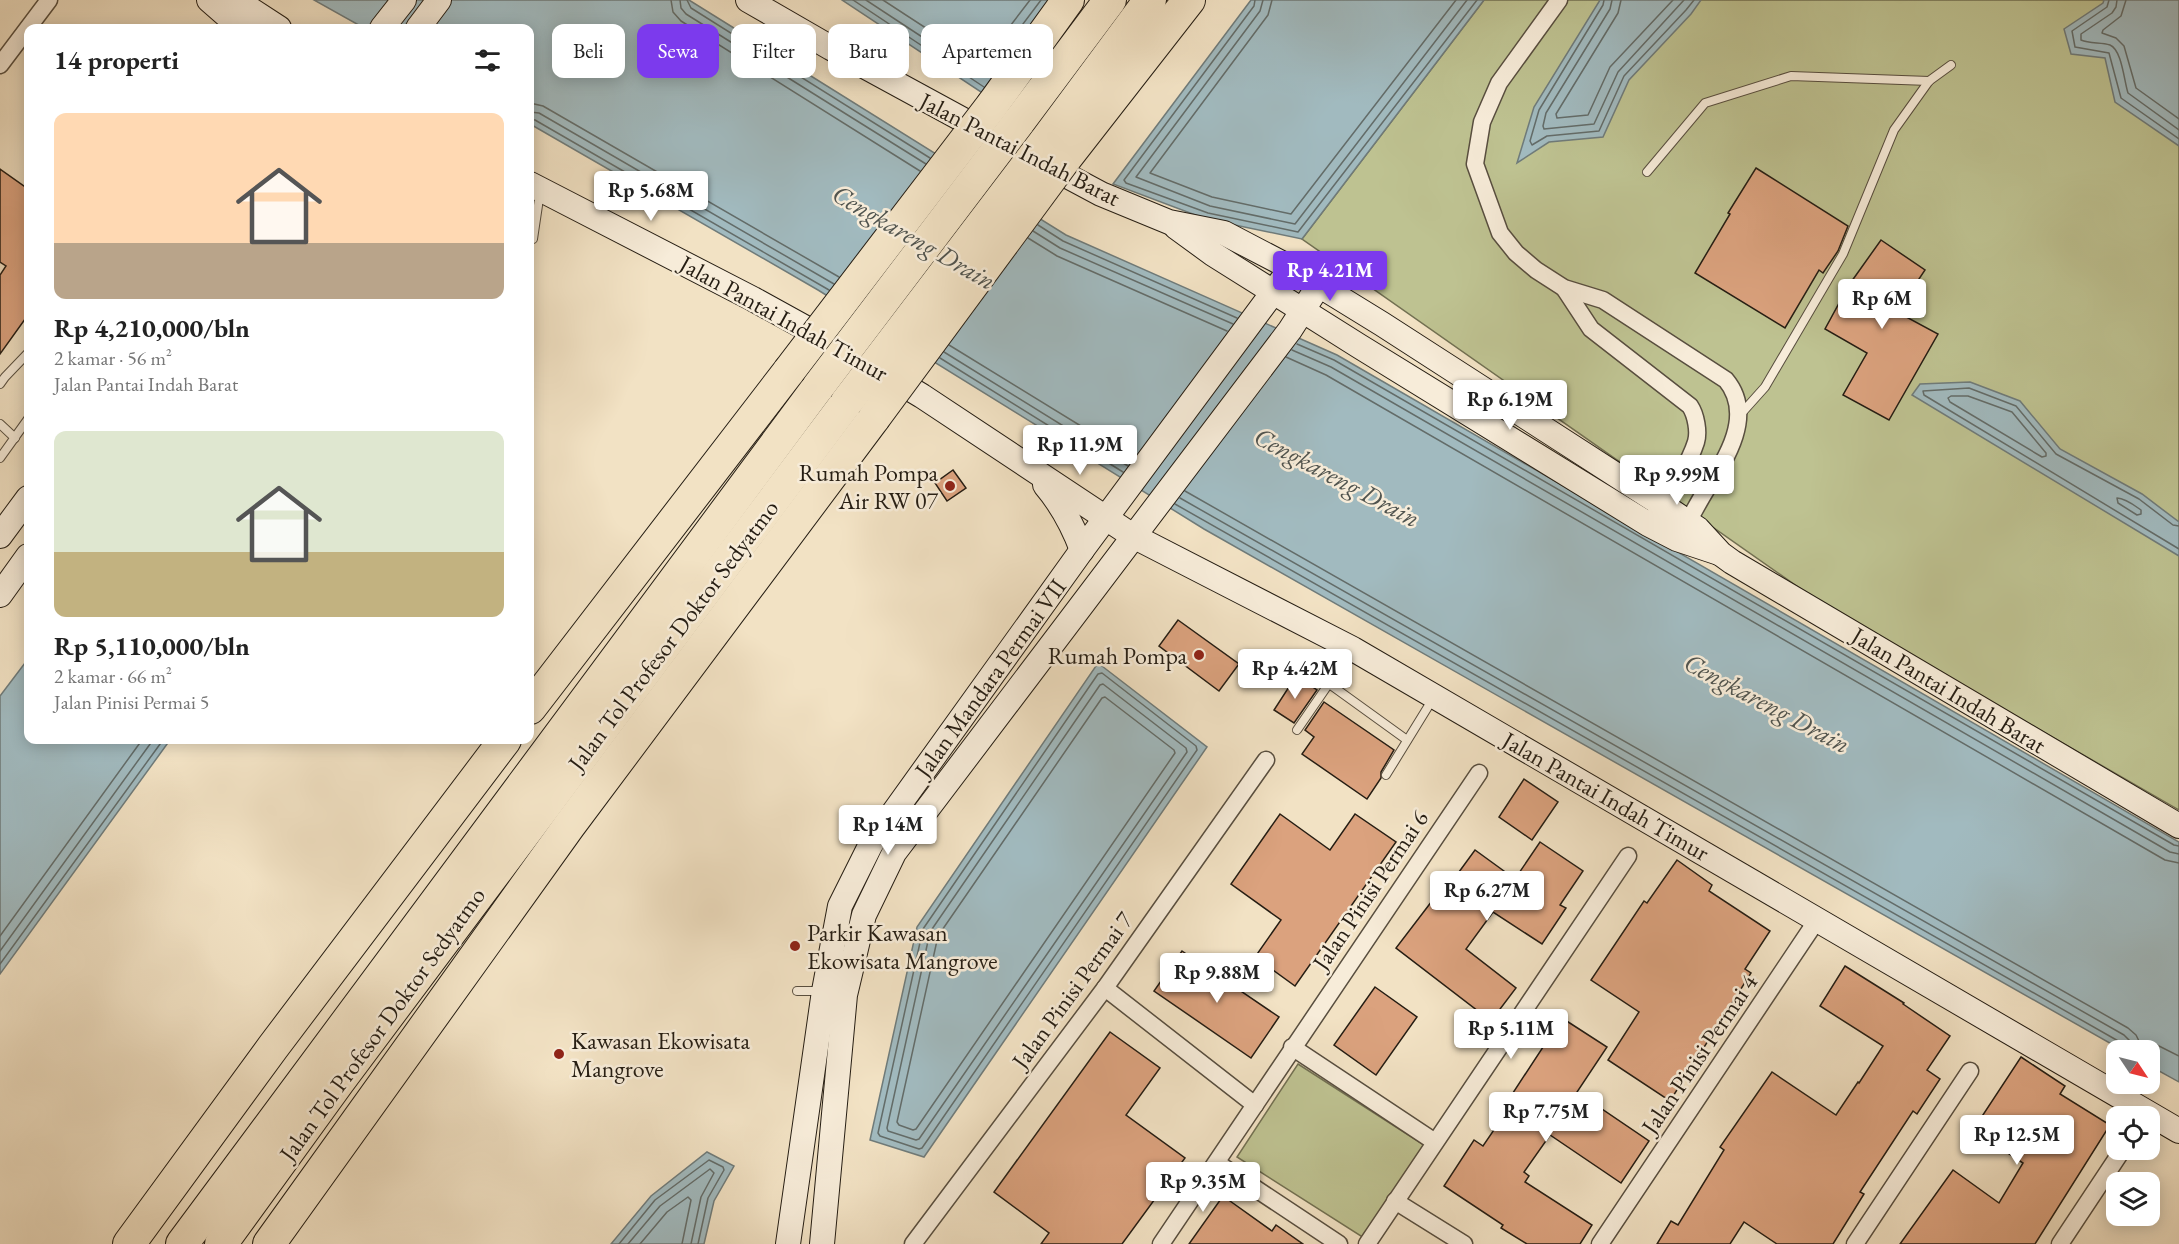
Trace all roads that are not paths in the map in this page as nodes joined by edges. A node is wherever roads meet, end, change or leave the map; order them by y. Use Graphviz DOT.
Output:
graph roads {
  1 [pos="49,0"];
  2 [pos="209,0"];
  3 [pos="236,0"];
  4 [pos="404,0"];
  5 [pos="439,0"];
  6 [pos="748,0"];
  7 [pos="1068,0"];
  8 [pos="1110,0"];
  9 [pos="1150,0"];
  10 [pos="1189,0"];
  11 [pos="1559,0"];
  12 [pos="31,24"];
  13 [pos="236,24"];
  14 [pos="273,24"];
  15 [pos="385,24"];
  16 [pos="421,24"];
  17 [pos="24,33"];
  18 [pos="0,65"];
  19 [pos="1951,65"];
  20 [pos="1929,81"];
  21 [pos="1054,151"];
  22 [pos="1647,172"];
  23 [pos="535,186"];
  24 [pos="534,212"];
  25 [pos="1169,222"];
  26 [pos="1291,268"];
  27 [pos="1319,285"];
  28 [pos="1564,288"];
  29 [pos="1275,292"];
  30 [pos="1304,310"];
  31 [pos="24,356"];
  32 [pos="0,384"];
  33 [pos="1739,416"];
  34 [pos="0,424"];
  35 [pos="24,425"];
  36 [pos="15,438"];
  37 [pos="0,458"];
  38 [pos="1030,468"];
  39 [pos="24,503"];
  40 [pos="1661,504"];
  41 [pos="1107,519"];
  42 [pos="1648,524"];
  43 [pos="1682,530"];
  44 [pos="0,536"];
  45 [pos="1133,536"];
  46 [pos="1082,550"];
  47 [pos="24,562"];
  48 [pos="0,595"];
  49 [pos="1353,649"];
  50 [pos="1328,683"];
  51 [pos="1434,697"];
  52 [pos="534,703"];
  53 [pos="1297,730"];
  54 [pos="1407,740"];
  55 [pos="502,744"];
  56 [pos="1266,760"];
  57 [pos="1479,773"];
  58 [pos="1386,775"];
  59 [pos="2179,826"];
  60 [pos="1628,856"];
  61 [pos="1817,920"];
  62 [pos="1105,988"];
  63 [pos="797,991"];
  64 [pos="824,992"];
  65 [pos="1292,1047"];
  66 [pos="1970,1071"];
  67 [pos="1255,1105"];
  68 [pos="2179,1131"];
  69 [pos="1435,1142"];
  70 [pos="2116,1160"];
  71 [pos="1217,1163"];
  72 [pos="1395,1201"];
  73 [pos="129,1244"];
  74 [pos="182,1244"];
  75 [pos="221,1244"];
  76 [pos="269,1244"];
  77 [pos="788,1244"];
  78 [pos="822,1244"];
  79 [pos="913,1244"];
  80 [pos="1161,1244"];
  81 [pos="1339,1244"];
  82 [pos="1367,1244"];
  83 [pos="1464,1244"];
  84 [pos="1600,1244"];
  85 [pos="1855,1244"];
  86 [pos="2060,1244"];
  1 -- 12 [label="street"];
  2 -- 13 [label="main road"];
  3 -- 14 [label="main road"];
  4 -- 15 [label="main road"];
  5 -- 16 [label="main road"];
  6 -- 25 [label="main road, Jalan Pantai Indah Barat"];
  7 -- 52 [label="highway, bridge"];
  8 -- 74 [label="highway, Jalan Tol Profesor Doktor Sedyatmo, bridge"];
  9 -- 21 [label="highway, Jalan Tol Profesor Doktor Sedyatmo"];
  10 -- 21 [label="highway, Jalan Tol Profesor Doktor Sedyatmo"];
  11 -- 28 [label="street"];
  17 -- 18 [label="street"];
  19 -- 20 [label="lane"];
  20 -- 22 [label="lane"];
  20 -- 33 [label="lane"];
  21 -- 75 [label="highway, Jalan Tol Profesor Doktor Sedyatmo, bridge"];
  21 -- 76 [label="highway, Jalan Tol Profesor Doktor Sedyatmo, bridge"];
  23 -- 24 [label="lane"];
  23 -- 38 [label="main road, Jalan Pantai Indah Timur"];
  25 -- 26 [label="main road, Jalan Pantai Indah Barat"];
  25 -- 29 [label="main road, Jalan Pantai Indah Barat"];
  26 -- 27 [label="main road, Jalan Pantai Indah Barat"];
  26 -- 29 [label="main road, Jalan Mandara Permai VII"];
  27 -- 30 [label="main road, Jalan Mandara Permai VII"];
  27 -- 40 [label="main road, Jalan Pantai Indah Barat"];
  28 -- 33 [label="street"];
  28 -- 40 [label="street"];
  29 -- 30 [label="main road, Jalan Pantai Indah Barat"];
  29 -- 41 [label="main road, Jalan Mandara Permai VII"];
  30 -- 42 [label="main road, Jalan Pantai Indah Barat"];
  30 -- 45 [label="main road, Jalan Mandara Permai VII"];
  31 -- 32 [label="lane"];
  33 -- 43 [label="street"];
  34 -- 36 [label="lane"];
  35 -- 36 [label="lane"];
  36 -- 37 [label="lane"];
  38 -- 41 [label="main road, Jalan Pantai Indah Timur"];
  38 -- 46 [label="main road, Jalan Pantai Indah Timur"];
  39 -- 44 [label="main road"];
  40 -- 42 [label="street"];
  40 -- 43 [label="main road, Jalan Pantai Indah Barat"];
  41 -- 45 [label="main road, Jalan Pantai Indah Timur"];
  41 -- 46 [label="main road, Jalan Mandara Permai VII"];
  42 -- 43 [label="main road, Jalan Pantai Indah Barat"];
  43 -- 59 [label="main road, Jalan Pantai Indah Barat"];
  45 -- 49 [label="main road, Jalan Pantai Indah Timur"];
  45 -- 78 [label="main road, Jalan Mandara Permai VII"];
  46 -- 64 [label="main road, Jalan Mandara Permai VII"];
  47 -- 48 [label="main road"];
  49 -- 50 [label="lane"];
  49 -- 51 [label="main road, Jalan Pantai Indah Timur"];
  50 -- 53 [label="lane"];
  50 -- 54 [label="lane"];
  51 -- 54 [label="lane"];
  51 -- 61 [label="main road, Jalan Pantai Indah Timur"];
  54 -- 58 [label="lane"];
  55 -- 73 [label="highway"];
  56 -- 62 [label="street, Jalan Pinisi Permai 7"];
  57 -- 65 [label="street, Jalan Pinisi Permai 6"];
  60 -- 69 [label="street"];
  61 -- 68 [label="main road, Jalan Pantai Indah Timur"];
  61 -- 84 [label="street, Jalan Pinisi Permai 4"];
  62 -- 67 [label="street"];
  62 -- 79 [label="street, Jalan Pinisi Permai 7"];
  63 -- 64 [label="lane"];
  64 -- 77 [label="main road, Jalan Mandara Permai VII"];
  65 -- 67 [label="street, Jalan Pinisi Permai 6"];
  65 -- 69 [label="street"];
  66 -- 85 [label="street"];
  67 -- 71 [label="street, Jalan Pinisi Permai 6"];
  69 -- 72 [label="street"];
  70 -- 86 [label="street"];
  71 -- 80 [label="street, Jalan Pinisi Permai 6"];
  71 -- 81 [label="street"];
  72 -- 82 [label="street"];
  72 -- 83 [label="street"];
}
